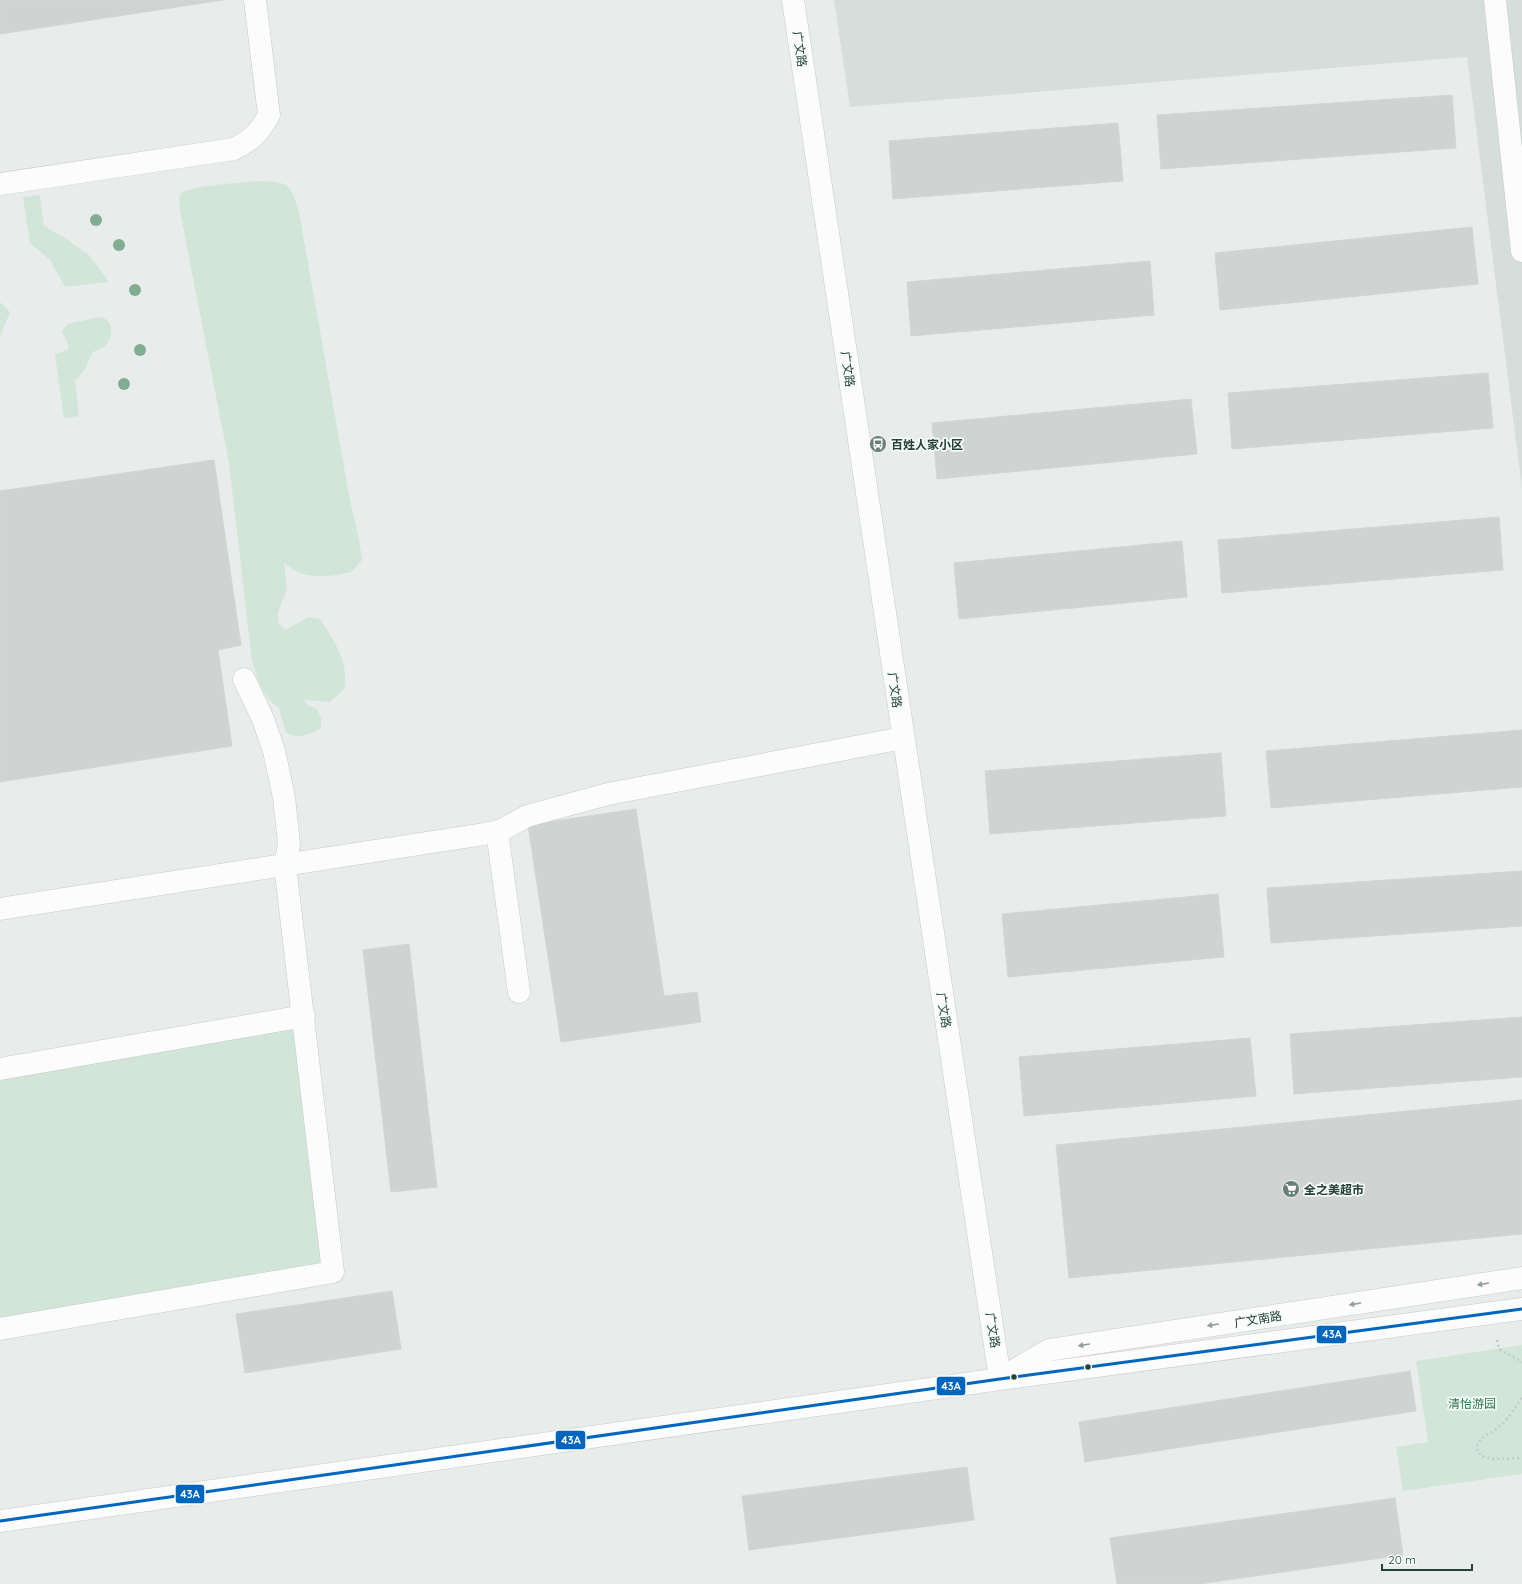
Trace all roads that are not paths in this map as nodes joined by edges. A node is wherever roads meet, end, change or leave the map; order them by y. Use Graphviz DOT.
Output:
graph roads {
  1 [pos="255,0"];
  2 [pos="793,0"];
  3 [pos="1495,0"];
  4 [pos="0,184"];
  5 [pos="1522,251"];
  6 [pos="244,679"];
  7 [pos="903,738"];
  8 [pos="497,831"];
  9 [pos="285,865"];
  10 [pos="0,910"];
  11 [pos="518,992"];
  12 [pos="304,1016"];
  13 [pos="0,1069"];
  14 [pos="1522,1278"];
  15 [pos="1522,1309"];
  16 [pos="0,1329"];
  17 [pos="1000,1379"];
  18 [pos="0,1521"];
  1 -- 4 [label="street"];
  2 -- 7 [label="street, 广文路"];
  3 -- 5 [label="street"];
  6 -- 9 [label="street"];
  7 -- 8 [label="street"];
  7 -- 17 [label="street, 广文路"];
  8 -- 9 [label="street"];
  8 -- 11 [label="street"];
  9 -- 10 [label="street"];
  9 -- 12 [label="street"];
  12 -- 13 [label="street"];
  12 -- 16 [label="street"];
  14 -- 17 [label="street, 广文南路, one-way"];
  15 -- 17 [label="street, 广文南路"];
  17 -- 18 [label="street, 广文南路"];
}
